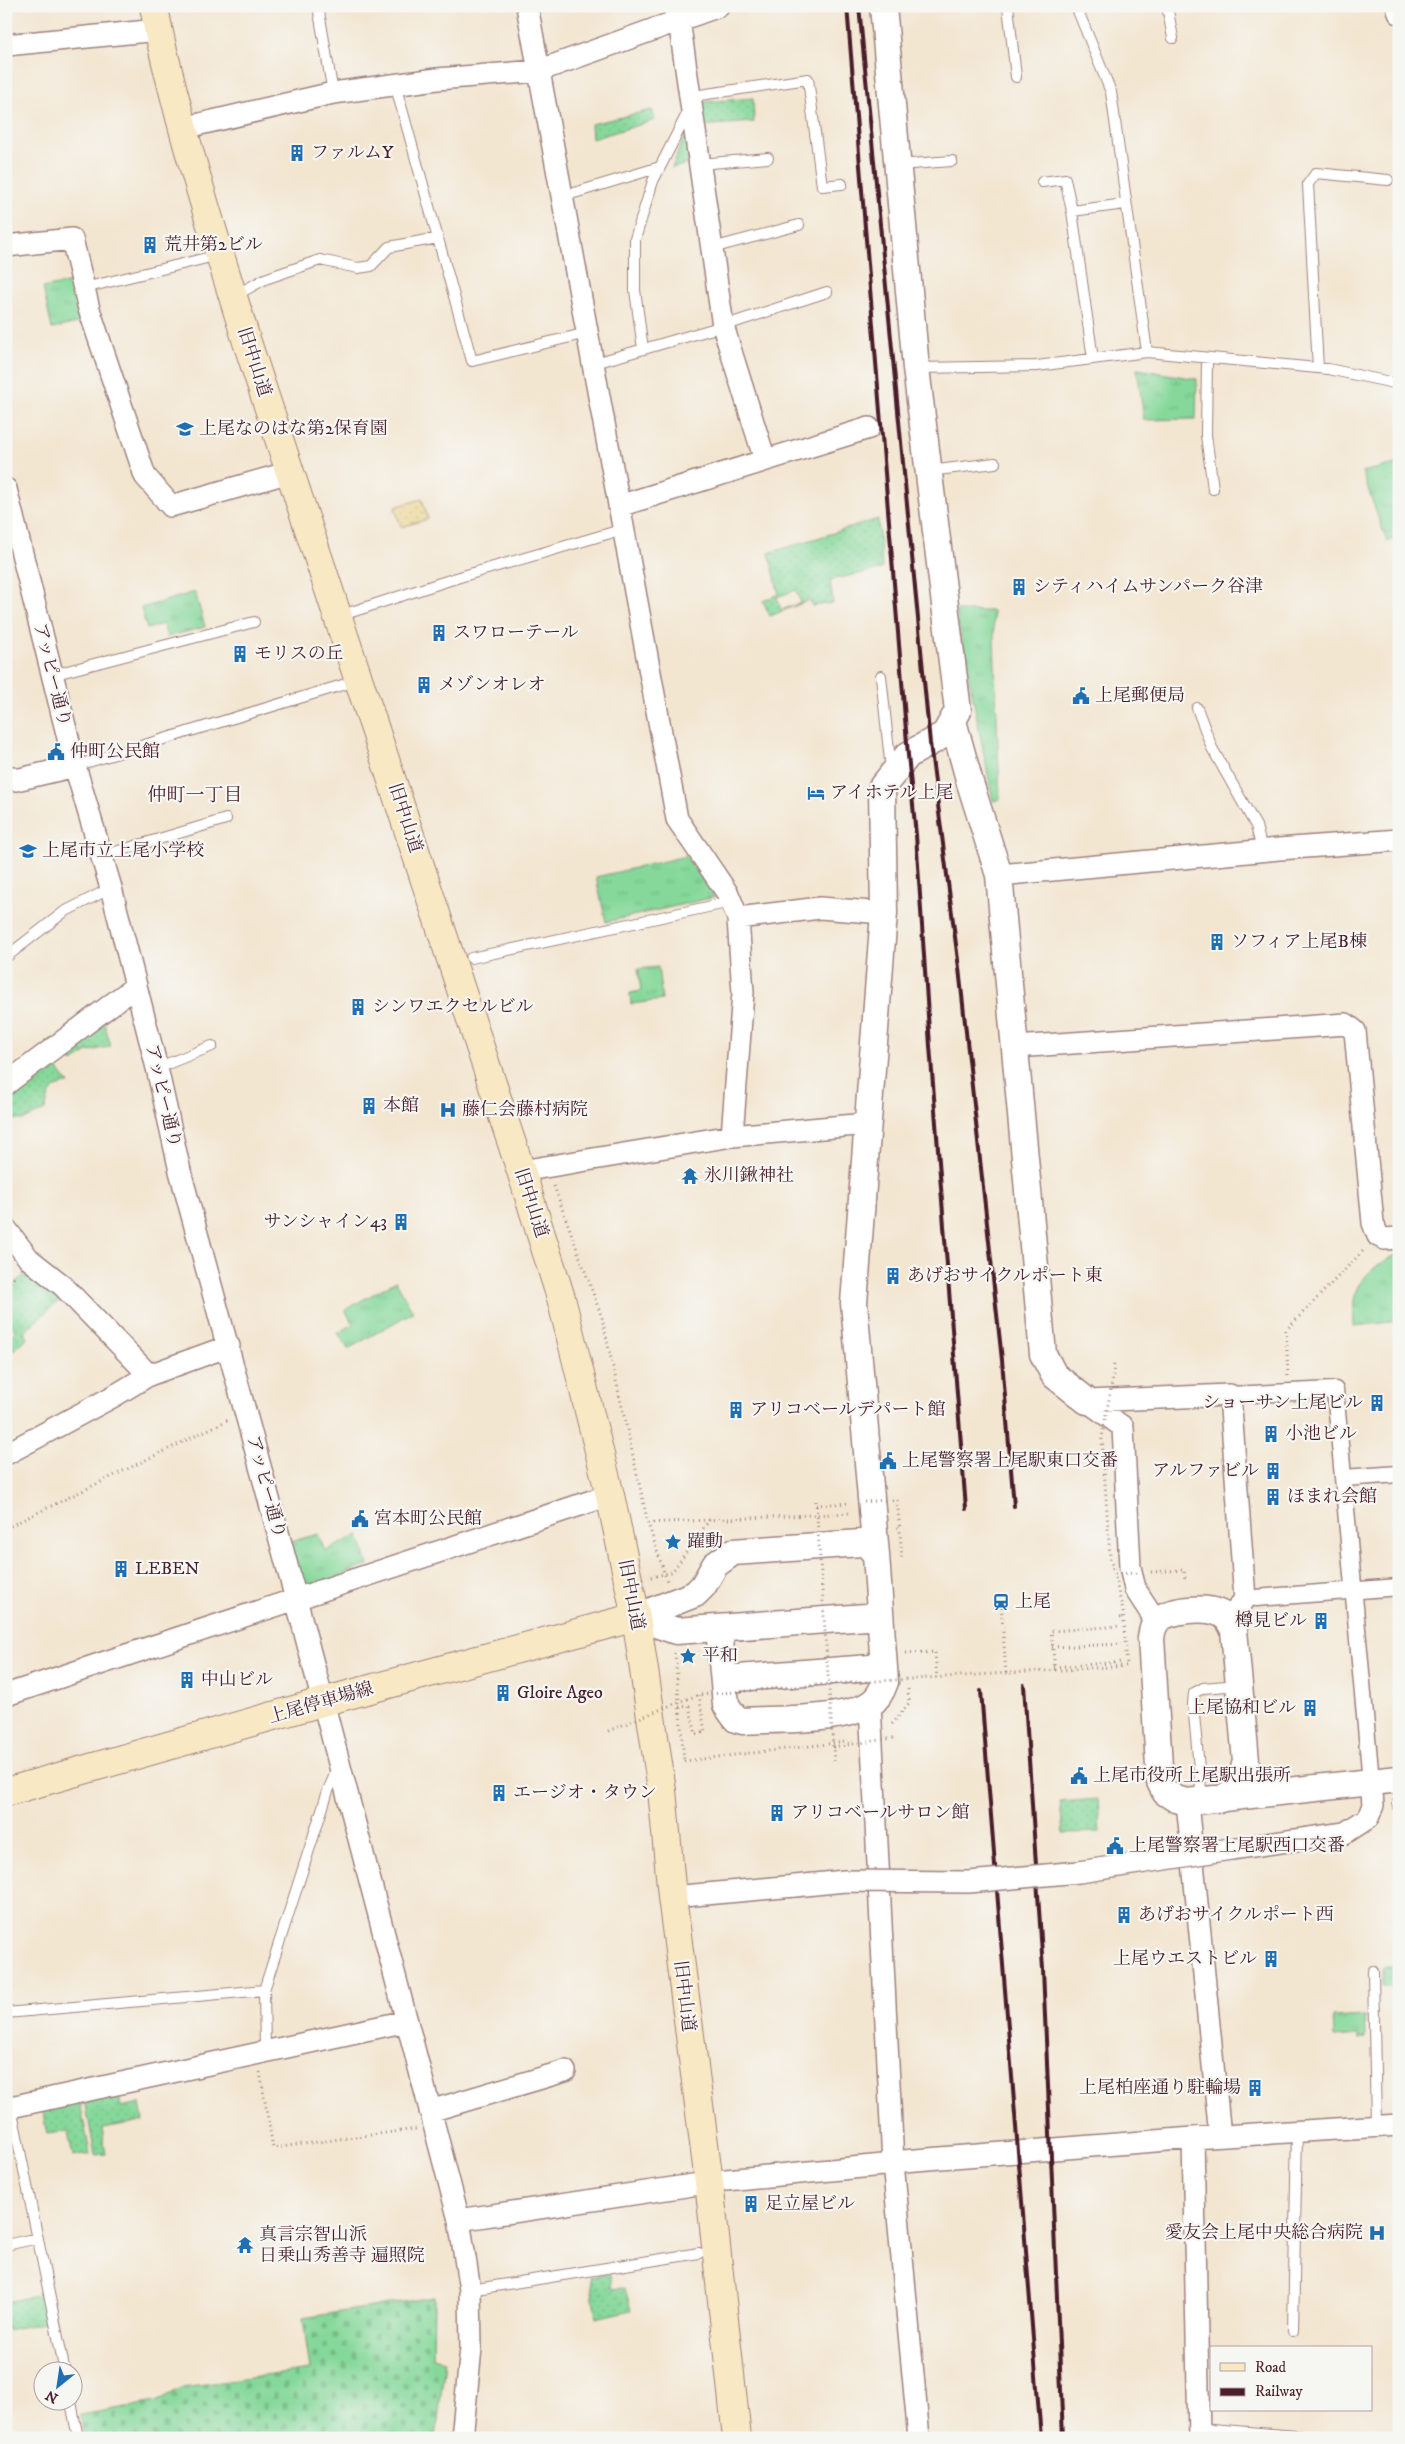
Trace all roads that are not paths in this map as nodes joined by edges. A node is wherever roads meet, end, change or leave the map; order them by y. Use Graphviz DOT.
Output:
graph roads {
  1 [pos="318,6"];
  2 [pos="527,6"];
  3 [pos="719,6"];
  4 [pos="883,6"];
  5 [pos="1008,6"];
  6 [pos="1076,6"];
  7 [pos="1167,6"];
  8 [pos="1397,6"];
  9 [pos="1399,12"];
  10 [pos="673,16"];
  11 [pos="156,18"];
  12 [pos="1172,38"];
  13 [pos="6,45"];
  14 [pos="538,71"];
  15 [pos="1016,77"];
  16 [pos="395,84"];
  17 [pos="333,93"];
  18 [pos="691,106"];
  19 [pos="183,128"];
  20 [pos="768,158"];
  21 [pos="952,161"];
  22 [pos="700,164"];
  23 [pos="898,165"];
  24 [pos="660,167"];
  25 [pos="1388,180"];
  26 [pos="1042,182"];
  27 [pos="842,184"];
  28 [pos="562,197"];
  29 [pos="1125,204"];
  30 [pos="1072,211"];
  31 [pos="798,225"];
  32 [pos="438,238"];
  33 [pos="6,246"];
  34 [pos="712,248"];
  35 [pos="220,255"];
  36 [pos="84,288"];
  37 [pos="245,290"];
  38 [pos="827,292"];
  39 [pos="724,326"];
  40 [pos="587,333"];
  41 [pos="643,349"];
  42 [pos="1147,352"];
  43 [pos="1207,358"];
  44 [pos="1093,359"];
  45 [pos="592,364"];
  46 [pos="916,368"];
  47 [pos="1318,368"];
  48 [pos="1399,384"];
  49 [pos="869,428"];
  50 [pos="765,460"];
  51 [pos="996,463"];
  52 [pos="290,472"];
  53 [pos="929,472"];
  54 [pos="6,489"];
  55 [pos="1213,489"];
  56 [pos="619,506"];
  57 [pos="624,529"];
  58 [pos="338,616"];
  59 [pos="254,622"];
  60 [pos="52,675"];
  61 [pos="880,676"];
  62 [pos="360,680"];
  63 [pos="1197,708"];
  64 [pos="953,721"];
  65 [pos="75,766"];
  66 [pos="6,775"];
  67 [pos="891,776"];
  68 [pos="226,819"];
  69 [pos="1399,840"];
  70 [pos="1262,850"];
  71 [pos="102,856"];
  72 [pos="999,875"];
  73 [pos="111,888"];
  74 [pos="735,910"];
  75 [pos="884,913"];
  76 [pos="6,957"];
  77 [pos="471,958"];
  78 [pos="136,986"];
  79 [pos="212,1046"];
  80 [pos="1015,1047"];
  81 [pos="157,1068"];
  82 [pos="6,1084"];
  83 [pos="867,1124"];
  84 [pos="732,1136"];
  85 [pos="521,1171"];
  86 [pos="6,1229"];
  87 [pos="1388,1237"];
  88 [pos="228,1346"];
  89 [pos="149,1375"];
  90 [pos="1230,1395"];
  91 [pos="1087,1401"];
  92 [pos="6,1454"];
  93 [pos="1399,1474"];
  94 [pos="1344,1478"];
  95 [pos="610,1495"];
  96 [pos="876,1555"];
  97 [pos="1399,1588"];
  98 [pos="1354,1592"];
  99 [pos="1256,1598"];
  100 [pos="296,1599"];
  101 [pos="880,1616"];
  102 [pos="636,1617"];
  103 [pos="1229,1620"];
  104 [pos="1156,1622"];
  105 [pos="720,1629"];
  106 [pos="884,1667"];
  107 [pos="724,1680"];
  108 [pos="1238,1685"];
  109 [pos="6,1695"];
  110 [pos="322,1702"];
  111 [pos="870,1704"];
  112 [pos="1246,1761"];
  113 [pos="339,1765"];
  114 [pos="1399,1779"];
  115 [pos="1371,1781"];
  116 [pos="6,1792"];
  117 [pos="1275,1792"];
  118 [pos="1204,1800"];
  119 [pos="1398,1802"];
  120 [pos="1399,1807"];
  121 [pos="672,1897"];
  122 [pos="1373,1971"];
  123 [pos="264,1990"];
  124 [pos="6,2012"];
  125 [pos="407,2021"];
  126 [pos="261,2052"];
  127 [pos="565,2071"];
  128 [pos="9,2108"];
  129 [pos="432,2119"];
  130 [pos="1399,2125"];
  131 [pos="1376,2126"];
  132 [pos="1297,2131"];
  133 [pos="1220,2136"];
  134 [pos="1193,2138"];
  135 [pos="893,2163"];
  136 [pos="709,2182"];
  137 [pos="459,2220"];
  138 [pos="38,2238"];
  139 [pos="6,2245"];
  140 [pos="699,2253"];
  141 [pos="470,2290"];
  142 [pos="1293,2330"];
  143 [pos="63,2362"];
  144 [pos="73,2412"];
  145 [pos="1199,2433"];
  146 [pos="78,2438"];
  147 [pos="462,2438"];
  148 [pos="737,2438"];
  149 [pos="918,2438"];
  150 [pos="1320,2438"];
  1 -- 17 [label="lane"];
  2 -- 14 [label="street"];
  3 -- 10 [label="street"];
  4 -- 23 [label="street"];
  5 -- 15 [label="lane"];
  6 -- 29 [label="lane"];
  7 -- 12 [label="lane"];
  8 -- 9 [label="street"];
  10 -- 14 [label="street"];
  10 -- 18 [label="street"];
  11 -- 13 [label="street"];
  11 -- 19 [label="main road, 旧中山道"];
  14 -- 16 [label="street"];
  14 -- 28 [label="street"];
  16 -- 17 [label="street"];
  16 -- 32 [label="lane"];
  17 -- 19 [label="street"];
  18 -- 22 [label="street"];
  18 -- 24 [label="lane"];
  18 -- 27 [label="lane"];
  19 -- 35 [label="main road, 旧中山道"];
  20 -- 22 [label="lane"];
  21 -- 23 [label="lane"];
  22 -- 34 [label="street"];
  23 -- 46 [label="street"];
  24 -- 28 [label="lane"];
  24 -- 41 [label="lane"];
  25 -- 47 [label="lane"];
  26 -- 30 [label="lane"];
  28 -- 40 [label="street"];
  29 -- 30 [label="lane"];
  29 -- 42 [label="lane"];
  30 -- 44 [label="lane"];
  31 -- 34 [label="lane"];
  32 -- 37 [label="lane"];
  32 -- 40 [label="lane"];
  33 -- 36 [label="street"];
  34 -- 39 [label="street"];
  35 -- 36 [label="lane"];
  35 -- 52 [label="main road, 旧中山道"];
  36 -- 52 [label="street"];
  38 -- 39 [label="lane"];
  39 -- 41 [label="lane"];
  39 -- 50 [label="street"];
  40 -- 45 [label="street"];
  41 -- 45 [label="lane"];
  42 -- 43 [label="lane"];
  42 -- 44 [label="lane"];
  43 -- 47 [label="lane"];
  43 -- 55 [label="lane"];
  44 -- 46 [label="lane"];
  45 -- 56 [label="street"];
  46 -- 53 [label="street"];
  47 -- 48 [label="lane"];
  49 -- 50 [label="street"];
  50 -- 56 [label="street"];
  51 -- 53 [label="lane"];
  52 -- 58 [label="main road, 旧中山道"];
  53 -- 64 [label="street"];
  54 -- 60 [label="street, アッピー通り"];
  56 -- 57 [label="street"];
  57 -- 58 [label="lane"];
  57 -- 74 [label="street"];
  58 -- 62 [label="main road, 旧中山道"];
  59 -- 60 [label="lane"];
  60 -- 65 [label="street, アッピー通り"];
  61 -- 67 [label="lane"];
  62 -- 65 [label="lane"];
  62 -- 85 [label="main road, 旧中山道"];
  63 -- 70 [label="lane"];
  64 -- 67 [label="street"];
  64 -- 72 [label="street"];
  65 -- 66 [label="street"];
  65 -- 71 [label="street, アッピー通り"];
  67 -- 75 [label="street"];
  68 -- 71 [label="lane"];
  69 -- 70 [label="street"];
  70 -- 72 [label="street"];
  71 -- 73 [label="street, アッピー通り"];
  72 -- 80 [label="street"];
  73 -- 76 [label="lane"];
  73 -- 78 [label="street, アッピー通り"];
  74 -- 75 [label="street"];
  74 -- 77 [label="lane"];
  74 -- 84 [label="street"];
  75 -- 83 [label="street"];
  78 -- 81 [label="street, アッピー通り"];
  78 -- 82 [label="street"];
  79 -- 81 [label="lane"];
  80 -- 87 [label="street"];
  80 -- 91 [label="street"];
  81 -- 88 [label="street, アッピー通り"];
  83 -- 84 [label="street"];
  83 -- 96 [label="street"];
  84 -- 85 [label="street"];
  85 -- 95 [label="main road, 旧中山道"];
  86 -- 89 [label="street"];
  88 -- 89 [label="street"];
  88 -- 100 [label="street, アッピー通り"];
  89 -- 92 [label="street"];
  90 -- 91 [label="street"];
  90 -- 94 [label="street"];
  90 -- 103 [label="street"];
  91 -- 104 [label="street"];
  93 -- 94 [label="street"];
  94 -- 98 [label="street"];
  95 -- 100 [label="street"];
  95 -- 102 [label="main road, 旧中山道"];
  96 -- 101 [label="street"];
  96 -- 102 [label="street"];
  97 -- 98 [label="street"];
  98 -- 99 [label="street"];
  98 -- 115 [label="street"];
  100 -- 109 [label="street"];
  100 -- 110 [label="street, アッピー通り"];
  101 -- 105 [label="street"];
  101 -- 106 [label="street"];
  102 -- 105 [label="street"];
  102 -- 110 [label="main road, 上尾停車場線"];
  102 -- 121 [label="main road, 旧中山道"];
  103 -- 104 [label="street"];
  103 -- 108 [label="street"];
  104 -- 118 [label="street"];
  105 -- 107 [label="street"];
  106 -- 107 [label="street"];
  106 -- 111 [label="street"];
  107 -- 111 [label="street"];
  108 -- 112 [label="street"];
  108 -- 118 [label="lane"];
  110 -- 113 [label="street, アッピー通り"];
  110 -- 116 [label="main road, 上尾停車場線"];
  111 -- 135 [label="street"];
  112 -- 117 [label="street"];
  112 -- 118 [label="street"];
  113 -- 123 [label="lane"];
  113 -- 125 [label="street, アッピー通り"];
  114 -- 115 [label="street"];
  115 -- 117 [label="street"];
  115 -- 121 [label="street, bridge"];
  117 -- 118 [label="street"];
  118 -- 133 [label="street"];
  119 -- 120 [label="lane"];
  121 -- 136 [label="main road, 旧中山道"];
  122 -- 131 [label="lane"];
  123 -- 124 [label="lane"];
  123 -- 126 [label="lane"];
  125 -- 126 [label="street"];
  125 -- 129 [label="street, アッピー通り"];
  126 -- 128 [label="street"];
  127 -- 129 [label="street"];
  128 -- 138 [label="lane"];
  129 -- 137 [label="street, アッピー通り"];
  130 -- 131 [label="street"];
  131 -- 132 [label="street"];
  132 -- 133 [label="street"];
  132 -- 142 [label="lane"];
  133 -- 134 [label="street"];
  134 -- 135 [label="street"];
  134 -- 145 [label="street"];
  135 -- 136 [label="street"];
  135 -- 149 [label="street"];
  136 -- 137 [label="street"];
  136 -- 148 [label="main road, 旧中山道"];
  137 -- 141 [label="street, アッピー通り"];
  138 -- 139 [label="lane"];
  138 -- 143 [label="lane"];
  140 -- 141 [label="lane"];
  141 -- 147 [label="street, アッピー通り"];
  144 -- 146 [label="lane"];
  145 -- 150 [label="lane"];
}
